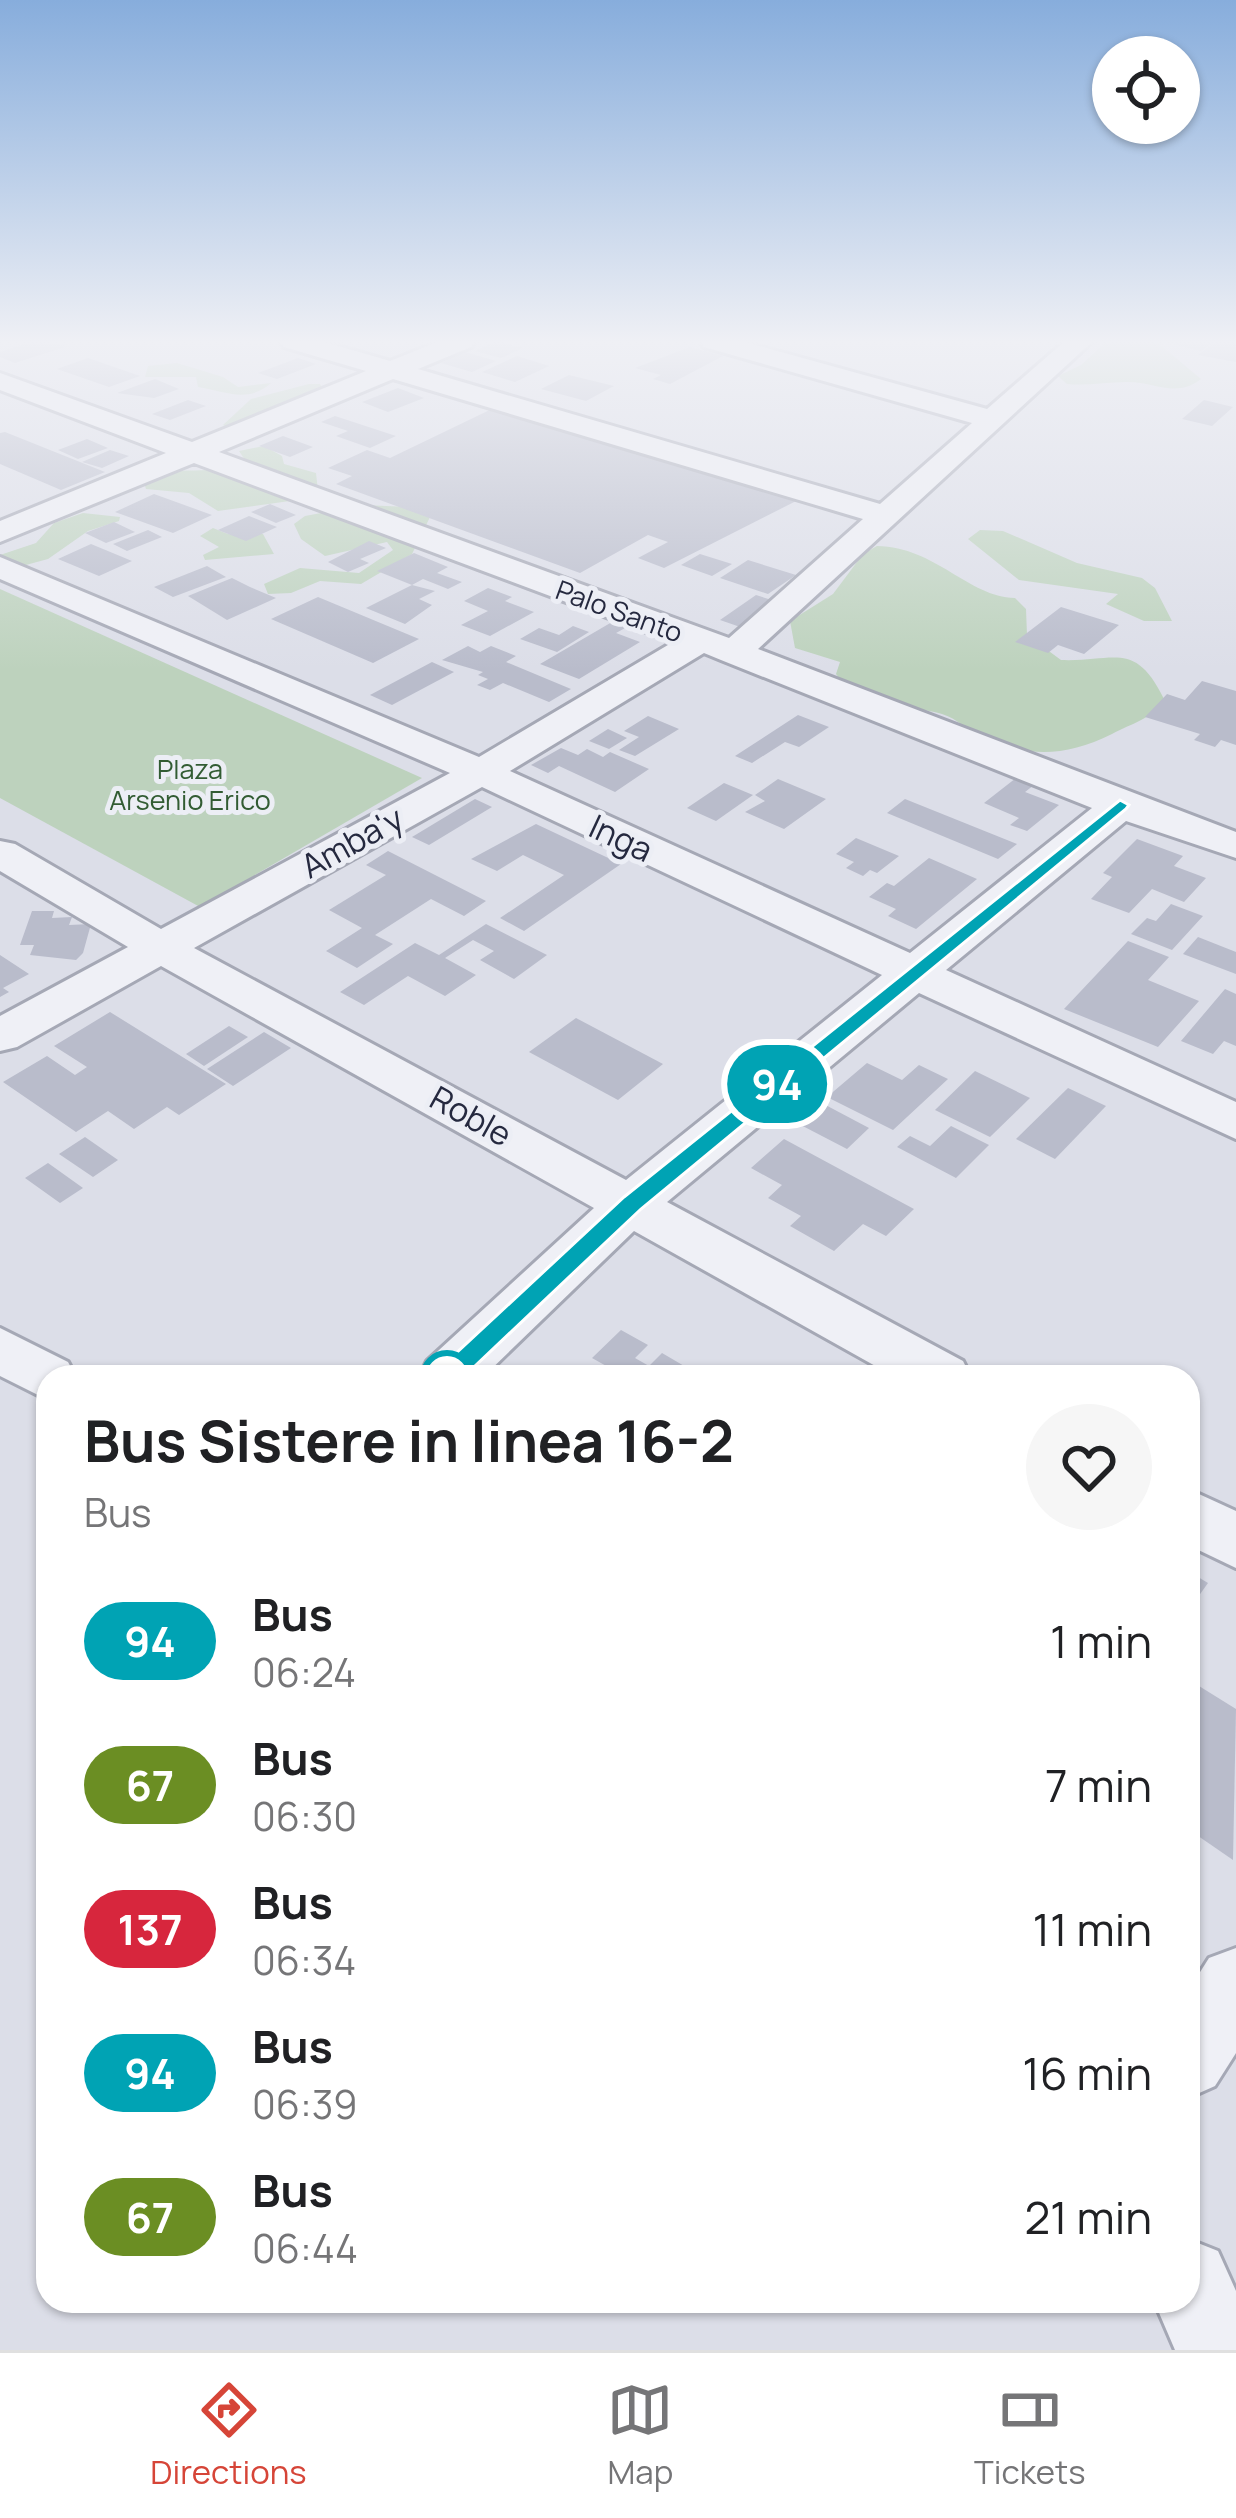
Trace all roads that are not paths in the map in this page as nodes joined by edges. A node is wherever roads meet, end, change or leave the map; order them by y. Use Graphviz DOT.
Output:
graph roads {
  1 [pos="185,451"];
  2 [pos="202,451"];
  3 [pos="662,451"];
  4 [pos="955,451"];
  5 [pos="194,454"];
  6 [pos="884,515"];
  7 [pos="0,532"];
  8 [pos="0,567"];
  9 [pos="717,647"];
  10 [pos="481,772"];
  11 [pos="1120,805"];
  12 [pos="1236,846"];
  13 [pos="0,853"];
  14 [pos="159,947"];
  15 [pos="911,974"];
  16 [pos="0,1036"];
  17 [pos="1236,1122"];
  18 [pos="632,1203"];
  19 [pos="0,1349"];
  20 [pos="460,1365"];
  21 [pos="922,1365"];
  22 [pos="36,1371"];
  23 [pos="1200,1521"];
  24 [pos="1236,1541"];
  25 [pos="1236,1984"];
  26 [pos="1200,2041"];
  27 [pos="1200,2308"];
  28 [pos="1219,2350"];
  1 -- 5 [label="street, Palo Santo"];
  2 -- 5 [label="street"];
  3 -- 6 [label="street"];
  4 -- 6 [label="street, Amba'y"];
  5 -- 7 [label="street"];
  5 -- 9 [label="street, Palo Santo"];
  6 -- 9 [label="street, Amba'y"];
  8 -- 10 [label="street, Inga"];
  9 -- 10 [label="street, Amba'y"];
  9 -- 11 [label="street, Palo Santo"];
  10 -- 14 [label="street, Amba'y"];
  10 -- 15 [label="street, Inga"];
  11 -- 12 [label="street, Palo Santo"];
  11 -- 15 [label="street"];
  13 -- 14 [label="street, Roble"];
  14 -- 16 [label="street, Amba'y"];
  14 -- 18 [label="street, Roble"];
  15 -- 17 [label="street, Inga"];
  15 -- 18 [label="street"];
  18 -- 20 [label="street"];
  18 -- 21 [label="street, Roble"];
  19 -- 22 [label="street"];
  23 -- 24 [label="street"];
  25 -- 26 [label="street"];
  27 -- 28 [label="street"];
}
